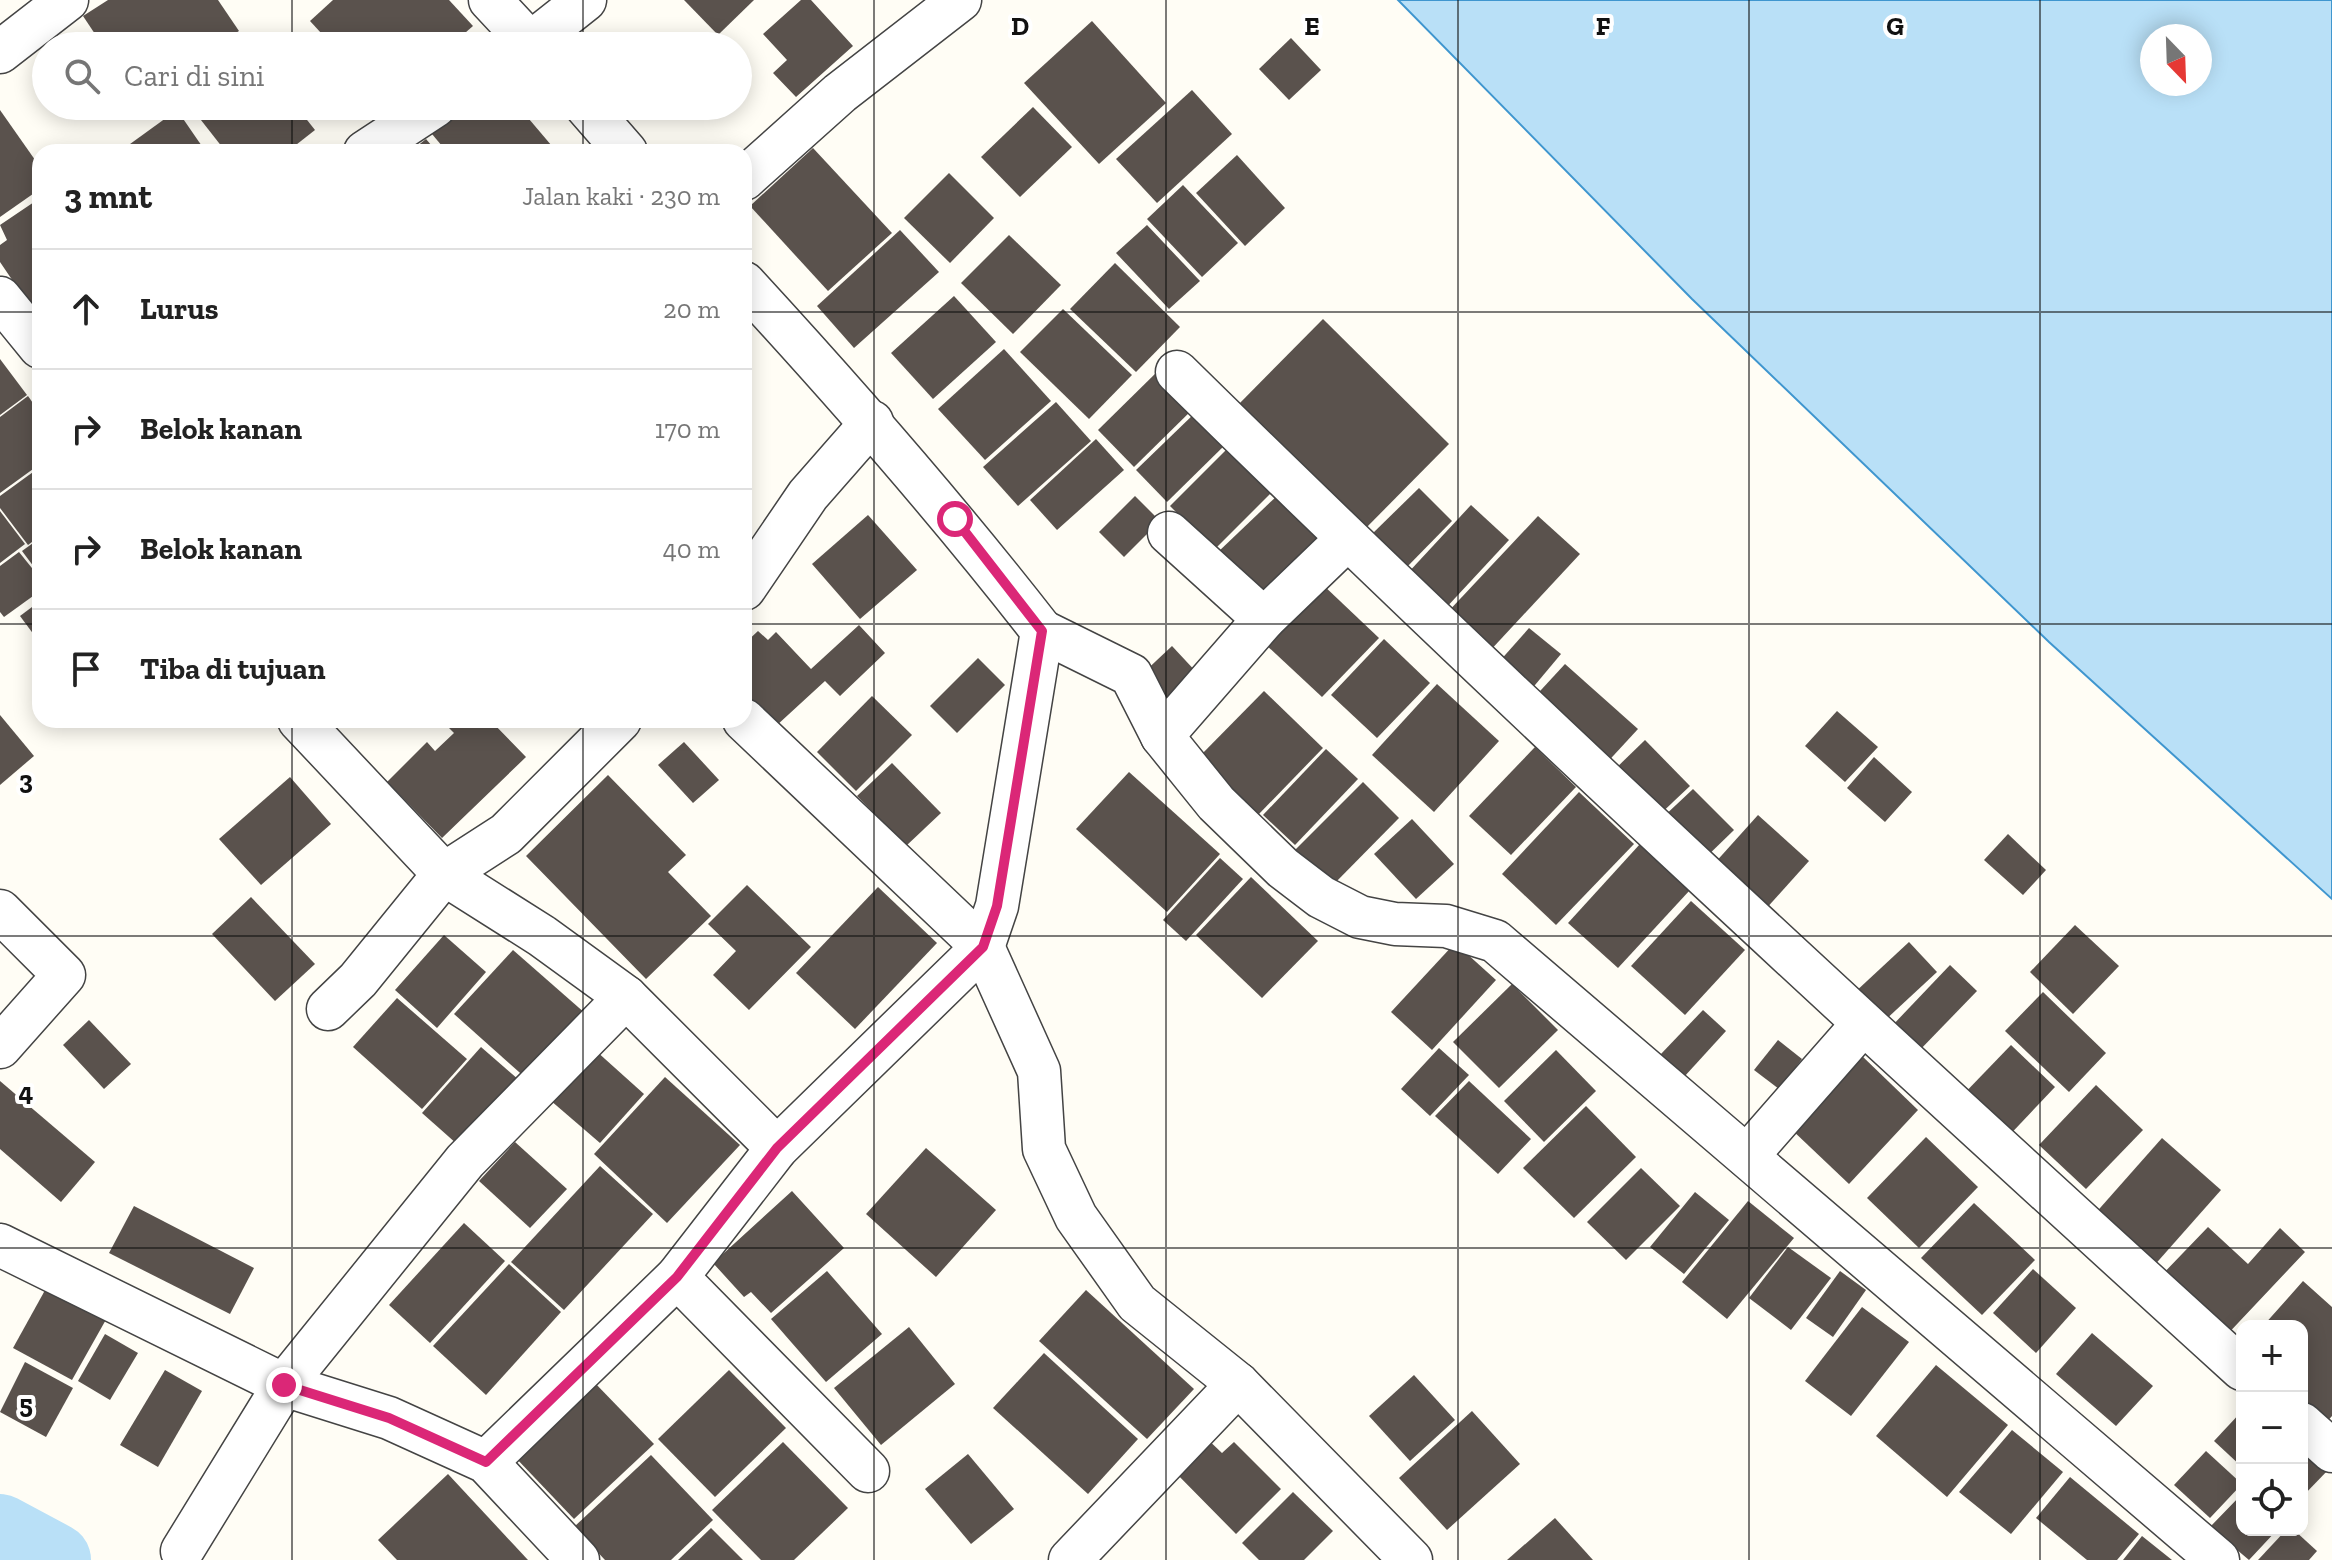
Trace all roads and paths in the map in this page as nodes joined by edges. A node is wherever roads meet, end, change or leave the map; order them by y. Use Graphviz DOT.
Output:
graph roads {
  1 [pos="67,0"];
  2 [pos="490,0"];
  3 [pos="585,0"];
  4 [pos="960,0"];
  5 [pos="518,32"];
  6 [pos="546,32"];
  7 [pos="0,52"];
  8 [pos="414,120"];
  9 [pos="598,120"];
  10 [pos="377,144"];
  11 [pos="619,144"];
  12 [pos="752,172"];
  13 [pos="752,292"];
  14 [pos="0,298"];
  15 [pos="32,337"];
  16 [pos="1177,372"];
  17 [pos="872,422"];
  18 [pos="1169,533"];
  19 [pos="1347,539"];
  20 [pos="752,577"];
  21 [pos="1264,619"];
  22 [pos="1042,631"];
  23 [pos="307,728"];
  24 [pos="612,728"];
  25 [pos="752,728"];
  26 [pos="1162,736"];
  27 [pos="444,874"];
  28 [pos="0,911"];
  29 [pos="983,947"];
  30 [pos="626,997"];
  31 [pos="328,1009"];
  32 [pos="1862,1025"];
  33 [pos="0,1047"];
  34 [pos="777,1148"];
  35 [pos="1747,1156"];
  36 [pos="0,1245"];
  37 [pos="677,1277"];
  38 [pos="2236,1364"];
  39 [pos="1238,1384"];
  40 [pos="284,1385"];
  41 [pos="2308,1429"];
  42 [pos="2332,1451"];
  43 [pos="486,1462"];
  44 [pos="868,1471"];
  45 [pos="182,1551"];
  46 [pos="578,1560"];
  47 [pos="1070,1560"];
  48 [pos="1411,1560"];
  49 [pos="2218,1560"];
  1 -- 7 [label="street"];
  2 -- 5 [label="street"];
  3 -- 6 [label="street"];
  4 -- 12 [label="street"];
  8 -- 10 [label="street"];
  9 -- 11 [label="street"];
  13 -- 17 [label="street"];
  14 -- 15 [label="street"];
  16 -- 19 [label="street"];
  17 -- 20 [label="street"];
  17 -- 22 [label="street"];
  18 -- 21 [label="street"];
  19 -- 21 [label="street"];
  19 -- 32 [label="street"];
  21 -- 26 [label="street"];
  22 -- 26 [label="street"];
  22 -- 29 [label="street"];
  23 -- 27 [label="street"];
  24 -- 27 [label="street"];
  25 -- 29 [label="street"];
  26 -- 35 [label="street"];
  27 -- 30 [label="street"];
  27 -- 31 [label="street"];
  28 -- 33 [label="street"];
  29 -- 34 [label="street"];
  29 -- 39 [label="street"];
  30 -- 34 [label="street"];
  30 -- 40 [label="street"];
  32 -- 35 [label="street"];
  32 -- 38 [label="street"];
  34 -- 37 [label="street"];
  35 -- 49 [label="street"];
  36 -- 40 [label="street"];
  37 -- 43 [label="street"];
  37 -- 44 [label="street"];
  39 -- 47 [label="street"];
  39 -- 48 [label="street"];
  40 -- 43 [label="street"];
  40 -- 45 [label="street"];
  41 -- 42 [label="street"];
  43 -- 46 [label="street"];
}
